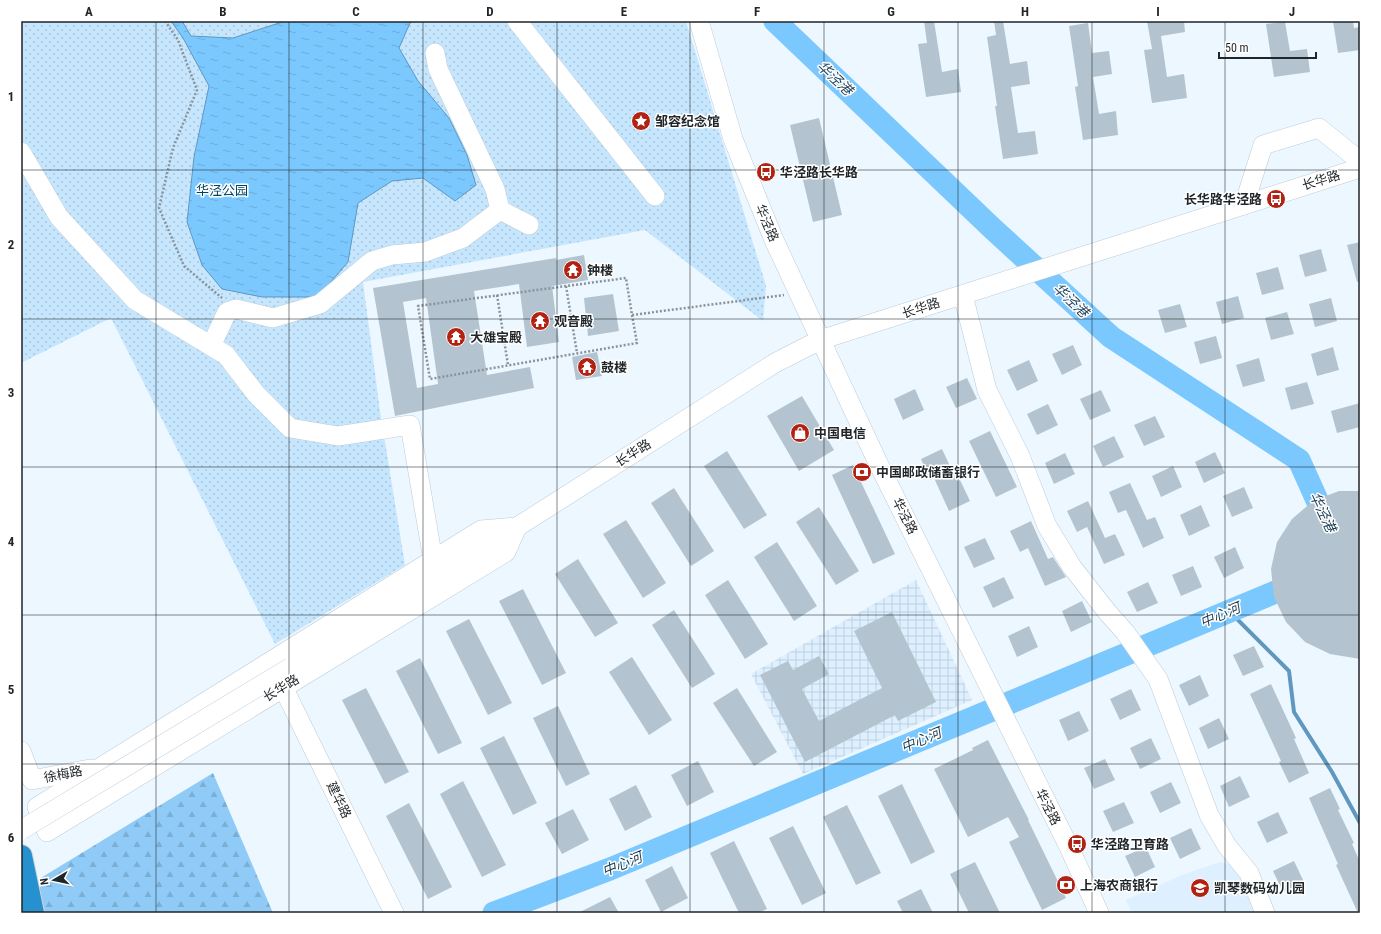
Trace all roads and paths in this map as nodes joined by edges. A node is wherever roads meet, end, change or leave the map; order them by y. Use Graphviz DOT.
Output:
graph roads {
  1 [pos="165,21"];
  2 [pos="517,21"];
  3 [pos="699,21"];
  4 [pos="435,52"];
  5 [pos="21,152"];
  6 [pos="1360,161"];
  7 [pos="1360,168"];
  8 [pos="655,196"];
  9 [pos="1244,205"];
  10 [pos="500,210"];
  11 [pos="529,226"];
  12 [pos="566,286"];
  13 [pos="798,293"];
  14 [pos="497,295"];
  15 [pos="963,295"];
  16 [pos="236,309"];
  17 [pos="632,315"];
  18 [pos="820,340"];
  19 [pos="211,346"];
  20 [pos="577,353"];
  21 [pos="508,365"];
  22 [pos="517,526"];
  23 [pos="433,560"];
  24 [pos="283,687"];
  25 [pos="21,751"];
  26 [pos="101,766"];
  27 [pos="21,830"];
  28 [pos="21,856"];
  29 [pos="33,913"];
  30 [pos="394,913"];
  31 [pos="1099,913"];
  32 [pos="1265,913"];
  1 -- 16 [label="path"];
  2 -- 8 [label="street"];
  3 -- 13 [label="street, 华泾路"];
  4 -- 10 [label="street"];
  5 -- 19 [label="street"];
  6 -- 9 [label="street"];
  7 -- 9 [label="street, 长华路"];
  9 -- 15 [label="street, 长华路"];
  10 -- 11 [label="street"];
  10 -- 16 [label="street"];
  12 -- 14 [label="path"];
  12 -- 17 [label="path"];
  12 -- 20 [label="path"];
  13 -- 17 [label="path"];
  13 -- 18 [label="street, 华泾路"];
  14 -- 21 [label="path"];
  14 -- 21 [label="path"];
  15 -- 18 [label="street, 长华路"];
  15 -- 32 [label="street"];
  16 -- 19 [label="street"];
  17 -- 20 [label="path"];
  18 -- 22 [label="street, 长华路"];
  18 -- 31 [label="street, 华泾路"];
  19 -- 23 [label="street"];
  20 -- 21 [label="path"];
  22 -- 23 [label="street, 长华路"];
  22 -- 24 [label="street, 长华路"];
  22 -- 27 [label="street, 长华路, bridge"];
  23 -- 26 [label="street, 长华路"];
  24 -- 26 [label="street, 长华路"];
  24 -- 30 [label="street, 建华路"];
  25 -- 26 [label="street, 徐梅路"];
  28 -- 29 [label="highway"];
}
